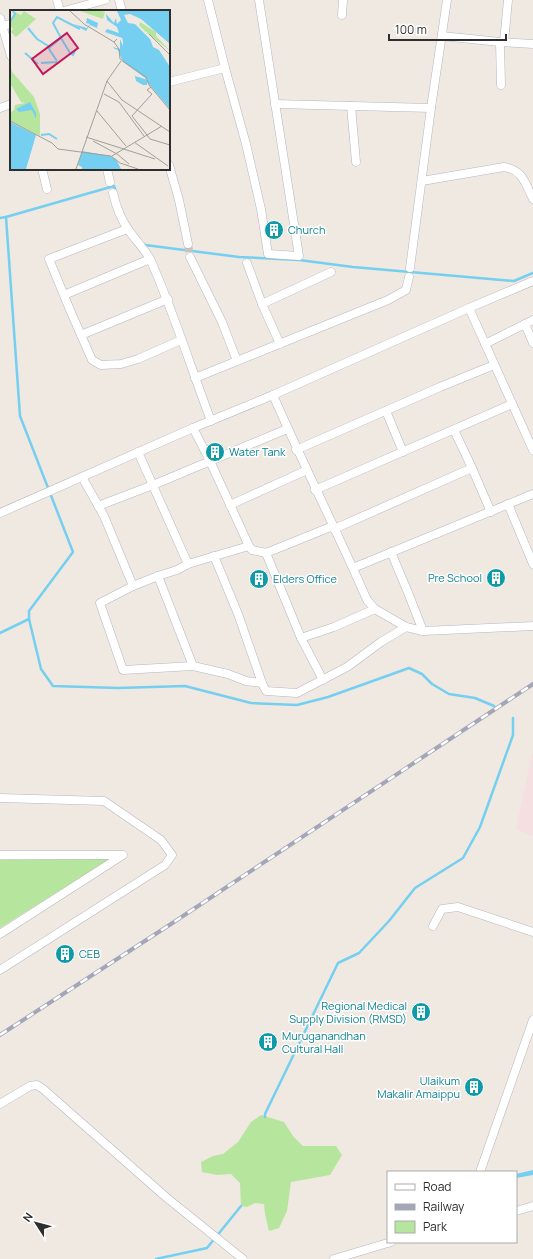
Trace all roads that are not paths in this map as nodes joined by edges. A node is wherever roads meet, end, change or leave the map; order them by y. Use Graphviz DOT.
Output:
graph roads {
  1 [pos="57,0"];
  2 [pos="105,0"];
  3 [pos="119,0"];
  4 [pos="208,0"];
  5 [pos="259,0"];
  6 [pos="343,0"];
  7 [pos="447,0"];
  8 [pos="508,0"];
  9 [pos="60,10"];
  10 [pos="68,10"];
  11 [pos="122,10"];
  12 [pos="342,15"];
  13 [pos="1,23"];
  14 [pos="442,36"];
  15 [pos="502,42"];
  16 [pos="533,44"];
  17 [pos="10,53"];
  18 [pos="225,68"];
  19 [pos="170,82"];
  20 [pos="501,86"];
  21 [pos="10,104"];
  22 [pos="275,104"];
  23 [pos="351,106"];
  24 [pos="0,108"];
  25 [pos="431,108"];
  26 [pos="356,162"];
  27 [pos="170,168"];
  28 [pos="42,170"];
  29 [pos="107,170"];
  30 [pos="422,181"];
  31 [pos="110,182"];
  32 [pos="47,189"];
  33 [pos="113,193"];
  34 [pos="533,199"];
  35 [pos="127,229"];
  36 [pos="188,244"];
  37 [pos="190,257"];
  38 [pos="150,259"];
  39 [pos="247,263"];
  40 [pos="410,268"];
  41 [pos="331,272"];
  42 [pos="409,277"];
  43 [pos="533,281"];
  44 [pos="64,295"];
  45 [pos="168,299"];
  46 [pos="262,304"];
  47 [pos="469,308"];
  48 [pos="533,320"];
  49 [pos="525,324"];
  50 [pos="81,336"];
  51 [pos="181,340"];
  52 [pos="533,343"];
  53 [pos="280,344"];
  54 [pos="485,344"];
  55 [pos="237,361"];
  56 [pos="494,365"];
  57 [pos="195,378"];
  58 [pos="273,395"];
  59 [pos="512,404"];
  60 [pos="386,411"];
  61 [pos="211,421"];
  62 [pos="193,428"];
  63 [pos="287,429"];
  64 [pos="454,430"];
  65 [pos="296,450"];
  66 [pos="533,450"];
  67 [pos="138,452"];
  68 [pos="403,452"];
  69 [pos="210,461"];
  70 [pos="472,468"];
  71 [pos="307,470"];
  72 [pos="82,477"];
  73 [pos="153,485"];
  74 [pos="315,490"];
  75 [pos="533,494"];
  76 [pos="508,504"];
  77 [pos="230,505"];
  78 [pos="98,506"];
  79 [pos="491,512"];
  80 [pos="0,513"];
  81 [pos="334,528"];
  82 [pos="249,546"];
  83 [pos="391,552"];
  84 [pos="266,553"];
  85 [pos="214,556"];
  86 [pos="188,564"];
  87 [pos="533,564"];
  88 [pos="353,568"];
  89 [pos="158,576"];
  90 [pos="133,586"];
  91 [pos="375,609"];
  92 [pos="533,626"];
  93 [pos="406,627"];
  94 [pos="423,631"];
  95 [pos="301,638"];
  96 [pos="193,666"];
  97 [pos="322,680"];
  98 [pos="262,683"];
  99 [pos="0,798"];
  100 [pos="0,855"];
  101 [pos="433,926"];
  102 [pos="533,932"];
  103 [pos="0,934"];
  104 [pos="0,970"];
  105 [pos="533,1020"];
  106 [pos="530,1038"];
  107 [pos="0,1104"];
  108 [pos="480,1171"];
  109 [pos="533,1206"];
  110 [pos="517,1211"];
  111 [pos="388,1243"];
  112 [pos="243,1259"];
  113 [pos="334,1259"];
  1 -- 9 [label="street"];
  2 -- 10 [label="street"];
  3 -- 11 [label="street"];
  4 -- 18 [label="street"];
  5 -- 22 [label="street"];
  6 -- 12 [label="street"];
  7 -- 14 [label="street"];
  8 -- 15 [label="street"];
  13 -- 17 [label="street"];
  14 -- 15 [label="street"];
  14 -- 25 [label="street"];
  15 -- 16 [label="street"];
  15 -- 20 [label="street"];
  18 -- 19 [label="street"];
  18 -- 22 [label="street"];
  21 -- 24 [label="street"];
  22 -- 23 [label="street"];
  23 -- 25 [label="street"];
  23 -- 26 [label="street"];
  25 -- 30 [label="street"];
  27 -- 36 [label="street"];
  28 -- 32 [label="street"];
  29 -- 31 [label="street"];
  30 -- 34 [label="street"];
  30 -- 40 [label="street"];
  33 -- 35 [label="street"];
  35 -- 38 [label="street"];
  35 -- 44 [label="street"];
  37 -- 55 [label="street"];
  38 -- 44 [label="street"];
  38 -- 45 [label="street"];
  39 -- 46 [label="street"];
  41 -- 46 [label="street"];
  42 -- 53 [label="street"];
  43 -- 47 [label="street"];
  44 -- 50 [label="street"];
  45 -- 50 [label="street"];
  45 -- 51 [label="street"];
  46 -- 53 [label="street"];
  47 -- 54 [label="street"];
  47 -- 58 [label="street"];
  48 -- 49 [label="street"];
  49 -- 52 [label="street"];
  49 -- 54 [label="street"];
  50 -- 51 [label="street"];
  51 -- 57 [label="street"];
  53 -- 55 [label="street"];
  54 -- 56 [label="street"];
  55 -- 57 [label="street"];
  56 -- 59 [label="street"];
  56 -- 60 [label="street"];
  57 -- 61 [label="street"];
  58 -- 61 [label="street"];
  58 -- 63 [label="street"];
  59 -- 64 [label="street"];
  59 -- 66 [label="street"];
  60 -- 65 [label="street"];
  60 -- 68 [label="street"];
  61 -- 62 [label="street"];
  62 -- 67 [label="street"];
  62 -- 69 [label="street"];
  63 -- 65 [label="street"];
  63 -- 69 [label="street"];
  64 -- 68 [label="street"];
  64 -- 70 [label="street"];
  65 -- 71 [label="street"];
  67 -- 72 [label="street"];
  67 -- 73 [label="street"];
  68 -- 74 [label="street"];
  69 -- 73 [label="street"];
  69 -- 77 [label="street"];
  70 -- 79 [label="street"];
  70 -- 81 [label="street"];
  71 -- 74 [label="street"];
  71 -- 77 [label="street"];
  72 -- 78 [label="street"];
  72 -- 80 [label="street"];
  73 -- 78 [label="street"];
  73 -- 86 [label="street"];
  74 -- 81 [label="street"];
  75 -- 76 [label="street"];
  76 -- 79 [label="street"];
  76 -- 87 [label="street"];
  77 -- 82 [label="street"];
  78 -- 90 [label="street"];
  79 -- 83 [label="street"];
  81 -- 84 [label="street"];
  81 -- 88 [label="street"];
  82 -- 84 [label="street"];
  82 -- 85 [label="street"];
  83 -- 88 [label="street"];
  83 -- 94 [label="street"];
  84 -- 95 [label="street"];
  85 -- 86 [label="street"];
  85 -- 98 [label="street"];
  86 -- 89 [label="street"];
  88 -- 91 [label="street"];
  89 -- 90 [label="street"];
  89 -- 96 [label="street"];
  90 -- 96 [label="street"];
  91 -- 93 [label="street"];
  91 -- 95 [label="street"];
  92 -- 94 [label="street"];
  93 -- 94 [label="street"];
  93 -- 97 [label="street"];
  95 -- 97 [label="street"];
  96 -- 98 [label="street"];
  97 -- 98 [label="street"];
  99 -- 104 [label="street"];
  100 -- 103 [label="street"];
  101 -- 102 [label="street"];
  105 -- 106 [label="street"];
  106 -- 108 [label="street"];
  107 -- 112 [label="street"];
  109 -- 110 [label="street"];
  111 -- 113 [label="street"];
}
